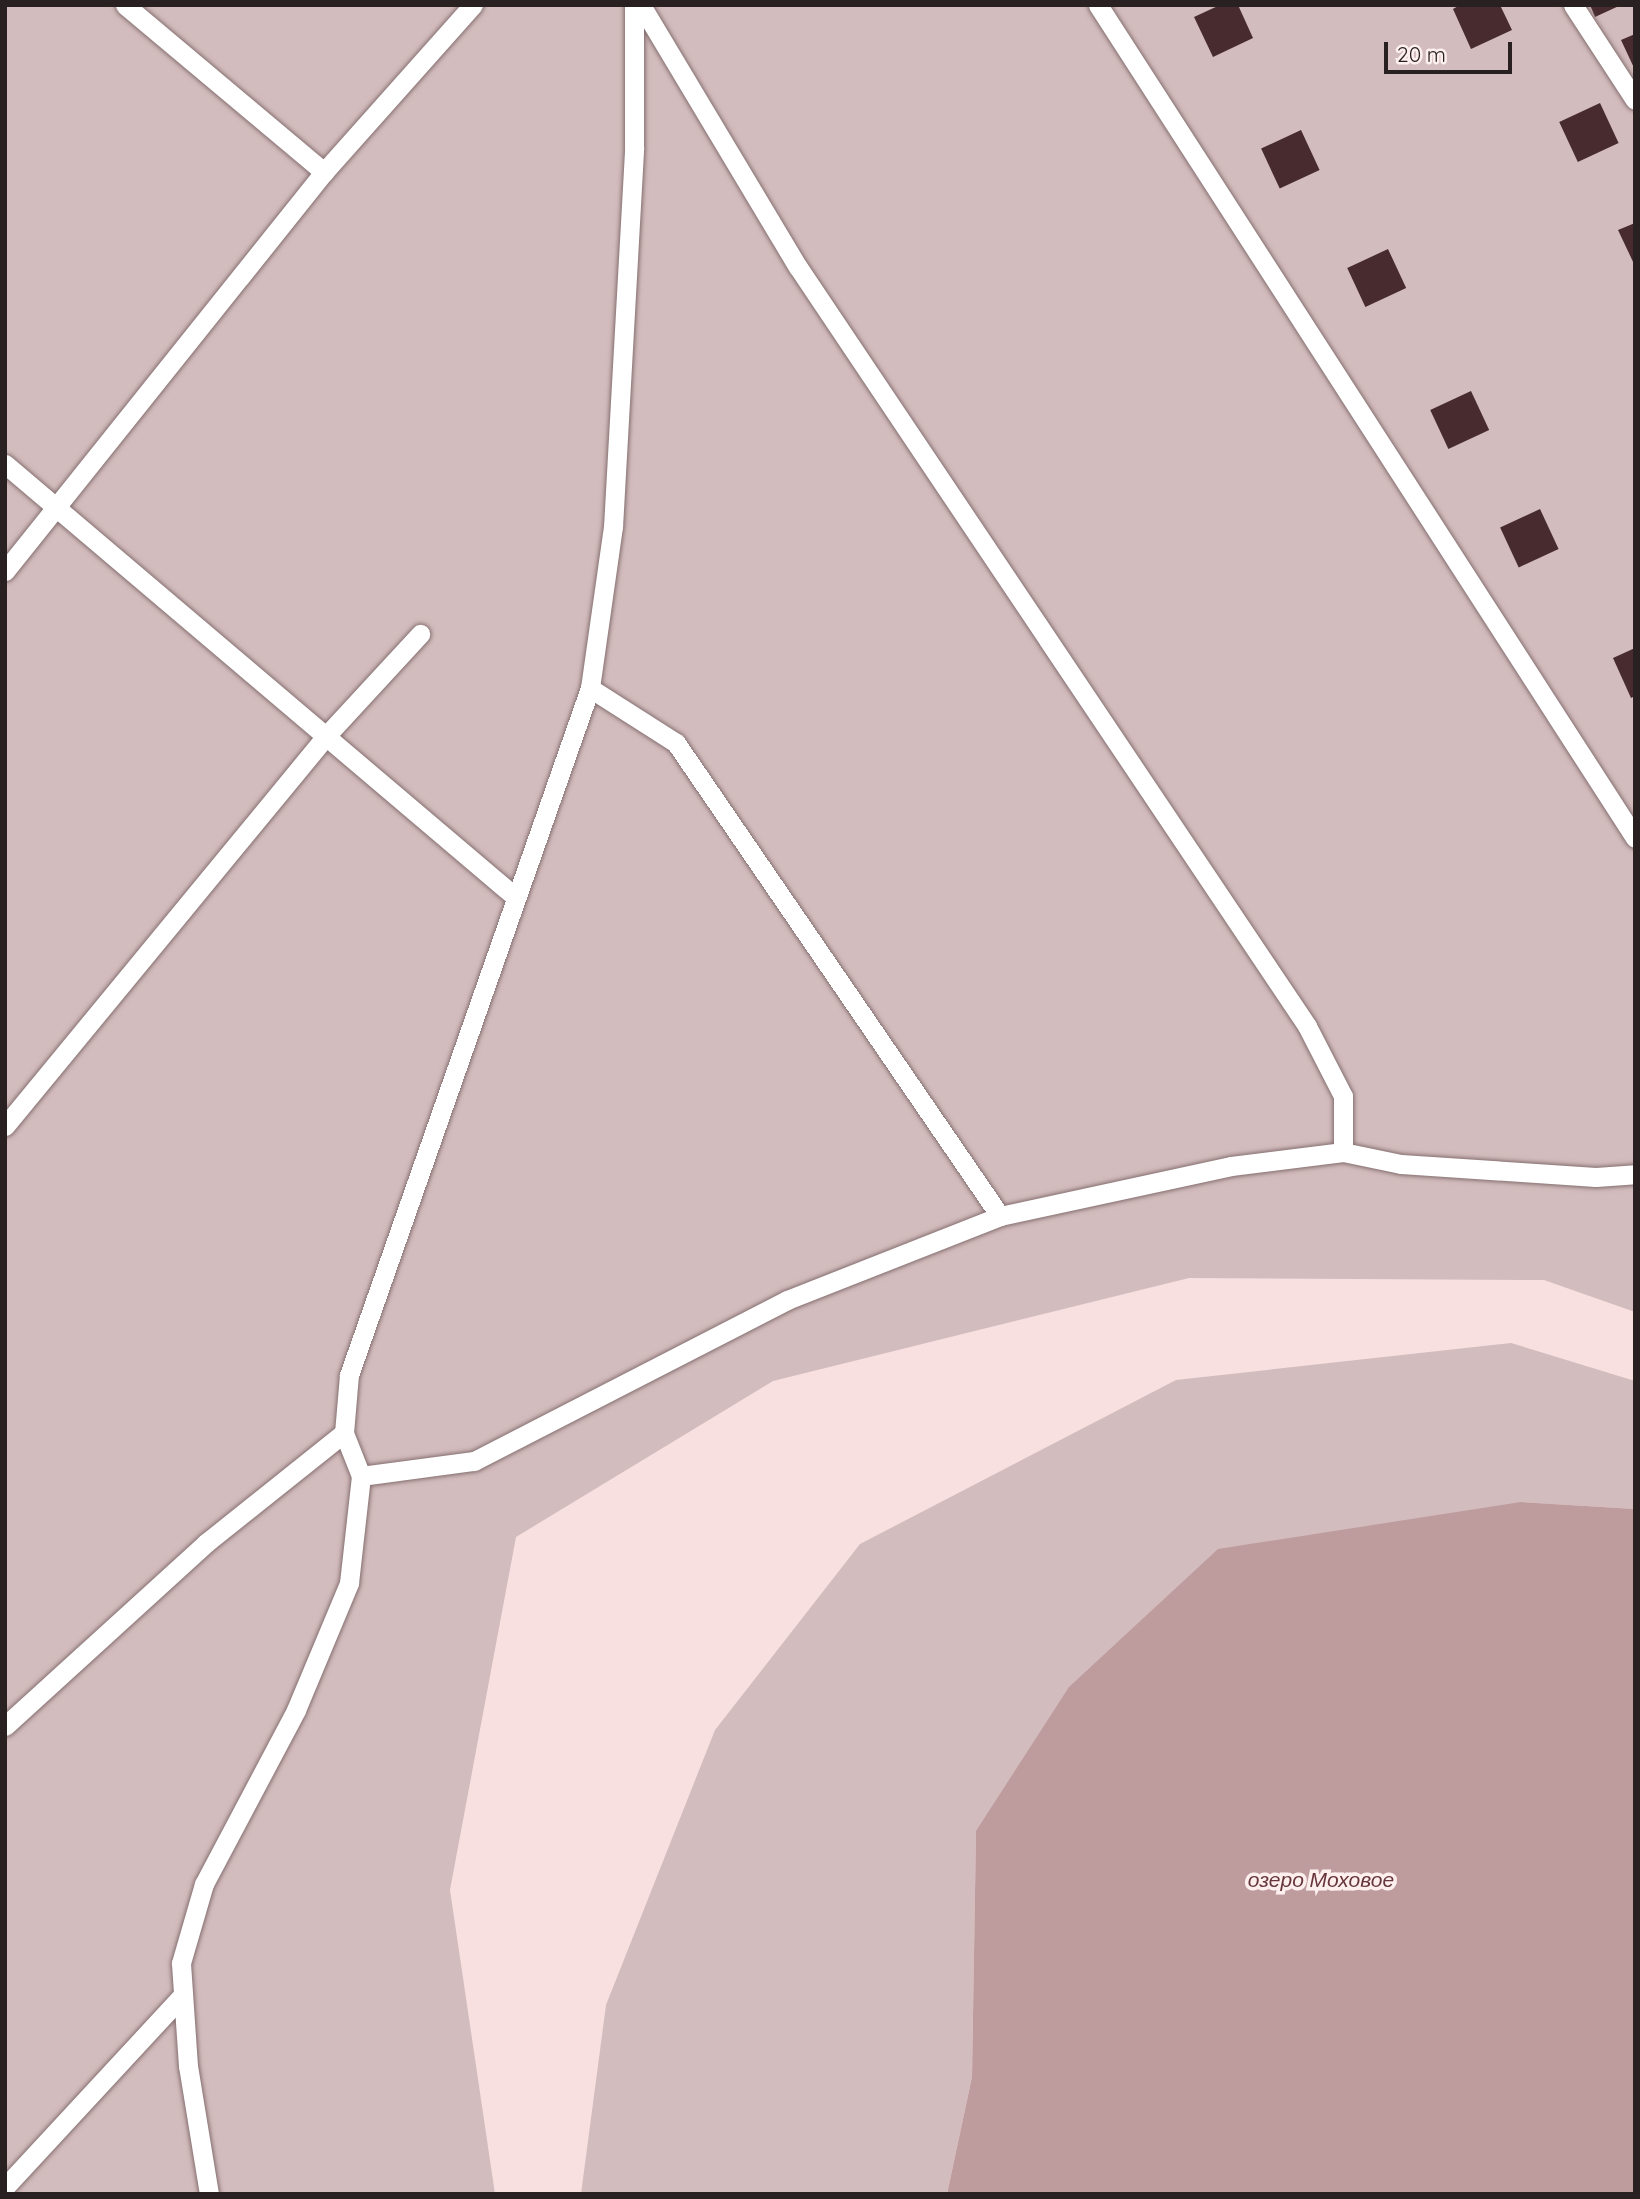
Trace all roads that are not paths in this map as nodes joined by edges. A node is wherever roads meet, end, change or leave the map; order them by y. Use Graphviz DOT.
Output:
graph roads {
  1 [pos="125,5"];
  2 [pos="473,5"];
  3 [pos="634,5"];
  4 [pos="641,5"];
  5 [pos="1098,5"];
  6 [pos="1573,5"];
  7 [pos="1635,100"];
  8 [pos="324,172"];
  9 [pos="5,464"];
  10 [pos="56,508"];
  11 [pos="5,571"];
  12 [pos="420,634"];
  13 [pos="590,688"];
  14 [pos="326,736"];
  15 [pos="1635,838"];
  16 [pos="513,895"];
  17 [pos="5,1126"];
  18 [pos="1343,1152"];
  19 [pos="1635,1174"];
  20 [pos="1000,1216"];
  21 [pos="344,1433"];
  22 [pos="361,1476"];
  23 [pos="5,1726"];
  24 [pos="183,1995"];
  25 [pos="5,2187"];
  26 [pos="209,2194"];
  1 -- 8 [label="lane"];
  2 -- 8 [label="lane"];
  3 -- 13 [label="lane"];
  4 -- 18 [label="lane"];
  5 -- 15 [label="lane"];
  6 -- 7 [label="lane"];
  8 -- 10 [label="lane"];
  9 -- 10 [label="lane"];
  10 -- 11 [label="lane"];
  10 -- 14 [label="lane"];
  12 -- 14 [label="lane"];
  13 -- 16 [label="lane"];
  13 -- 20 [label="lane"];
  14 -- 16 [label="lane"];
  14 -- 17 [label="lane"];
  16 -- 21 [label="lane"];
  18 -- 19 [label="lane"];
  18 -- 20 [label="lane"];
  20 -- 22 [label="lane"];
  21 -- 22 [label="lane"];
  21 -- 23 [label="lane"];
  22 -- 24 [label="lane"];
  24 -- 25 [label="lane"];
  24 -- 26 [label="lane"];
}
